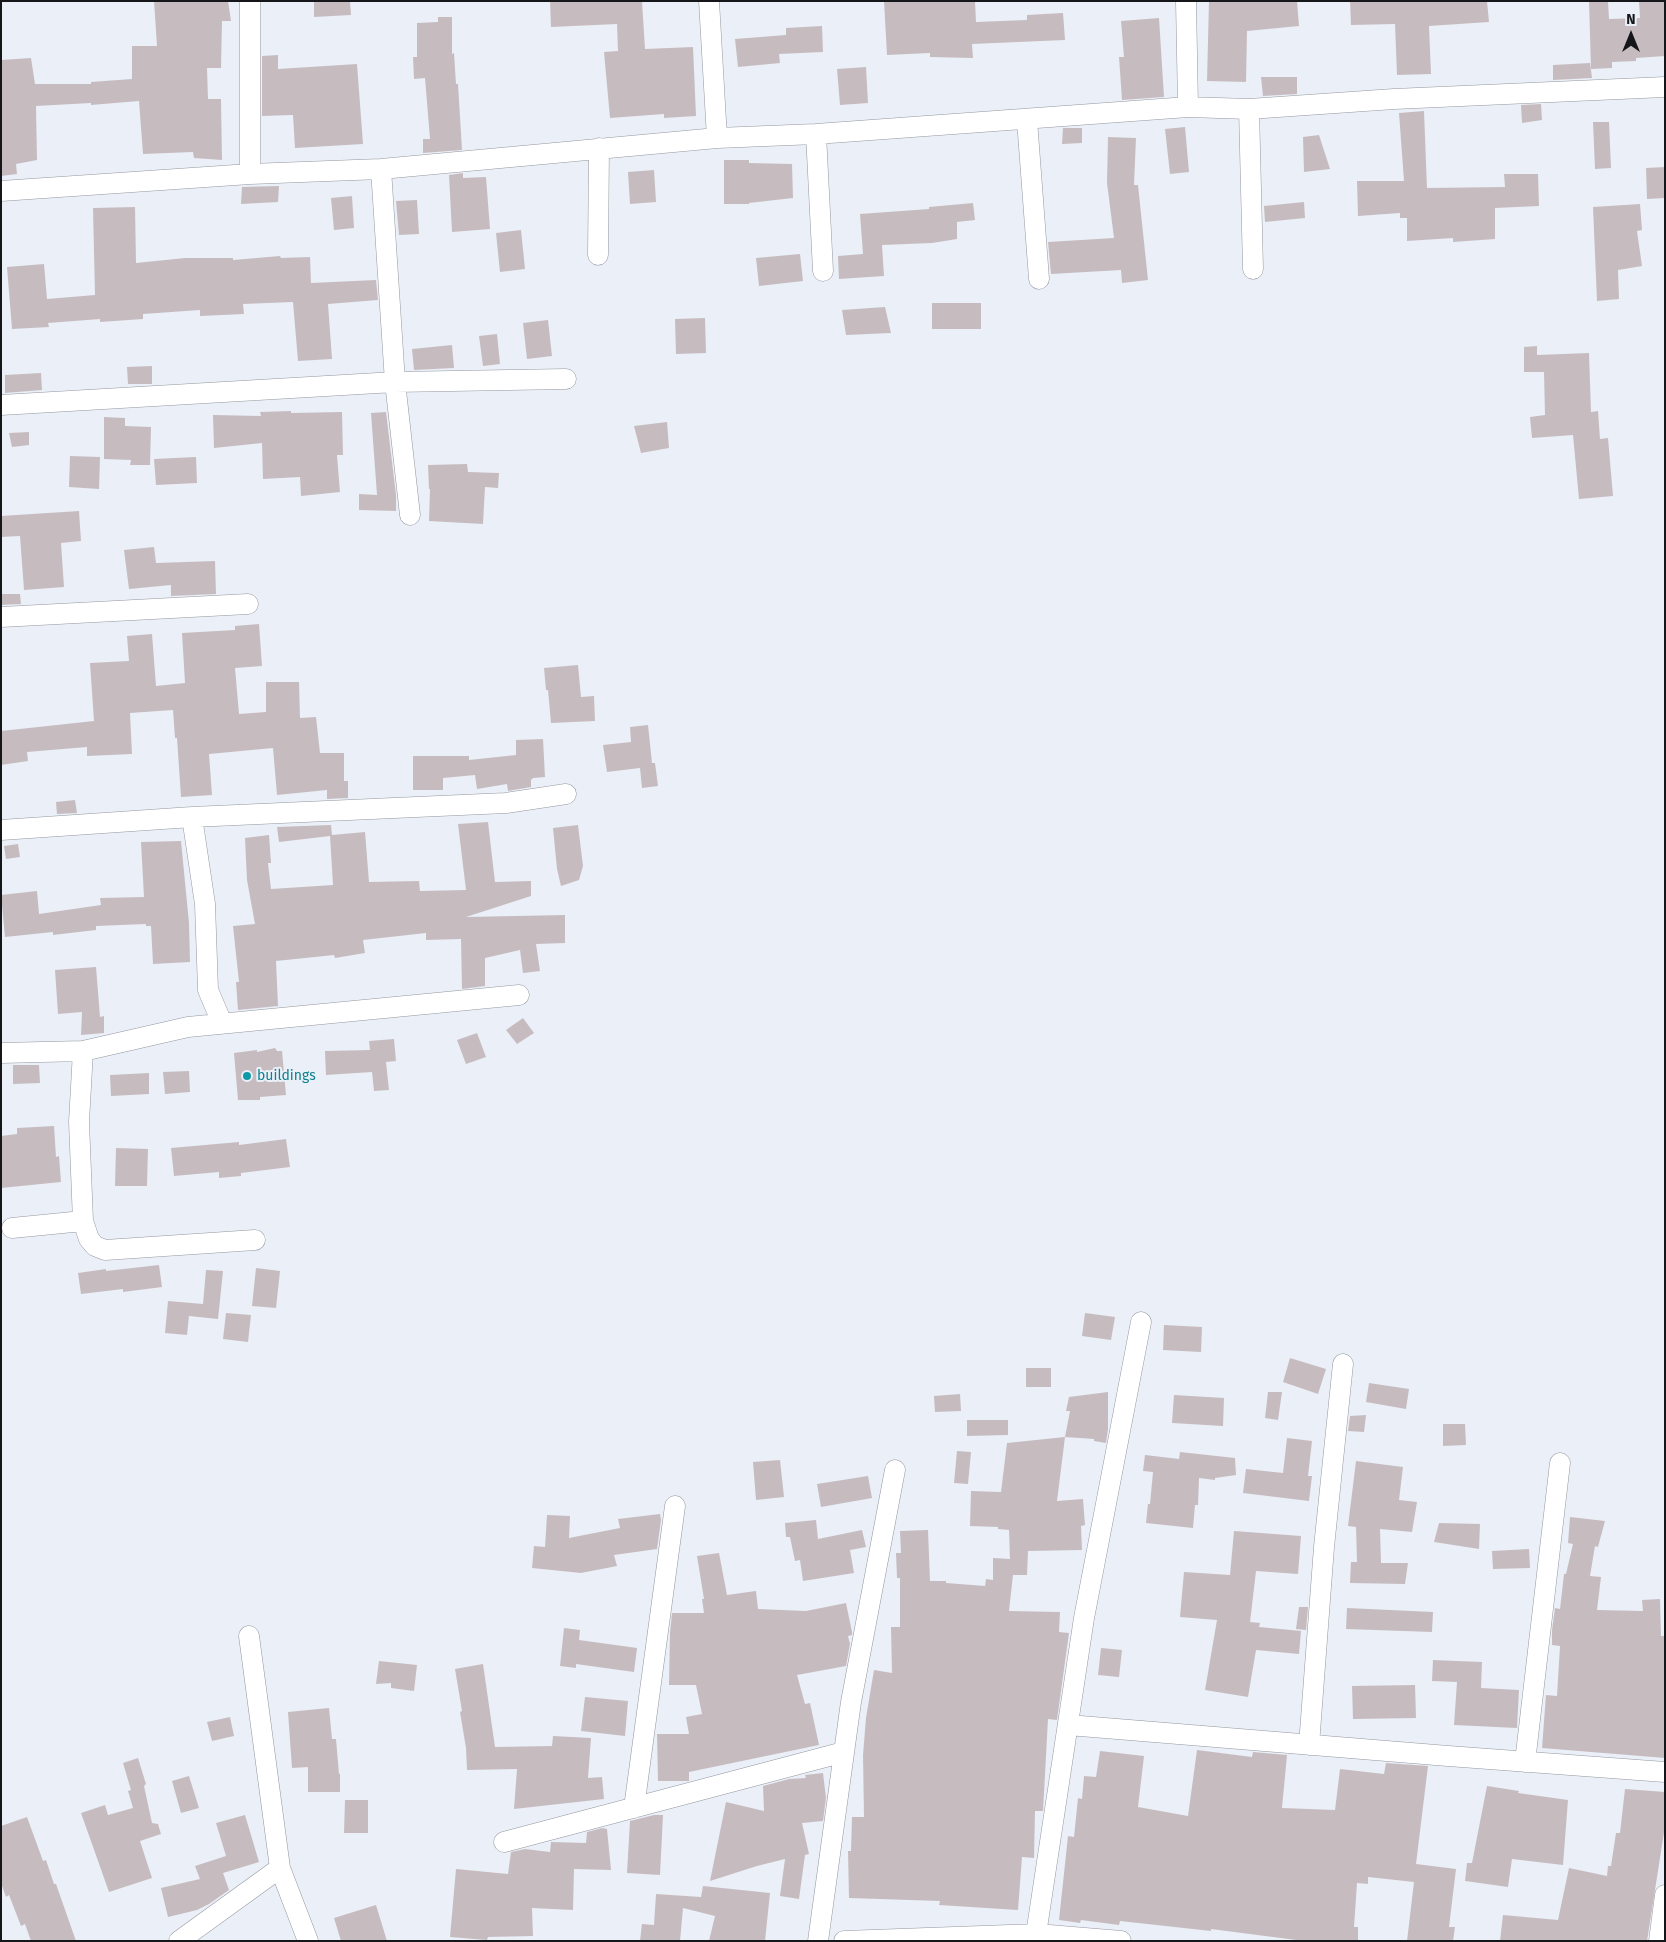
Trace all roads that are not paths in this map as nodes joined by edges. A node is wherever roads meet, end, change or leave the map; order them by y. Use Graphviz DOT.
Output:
graph roads {
  1 [pos="250,1"];
  2 [pos="709,1"];
  3 [pos="1186,1"];
  4 [pos="1665,87"];
  5 [pos="1188,108"];
  6 [pos="1250,109"];
  7 [pos="1028,120"];
  8 [pos="816,134"];
  9 [pos="716,138"];
  10 [pos="599,148"];
  11 [pos="381,169"];
  12 [pos="250,174"];
  13 [pos="1,191"];
  14 [pos="598,255"];
  15 [pos="1253,269"];
  16 [pos="823,271"];
  17 [pos="1039,279"];
  18 [pos="566,379"];
  19 [pos="395,382"];
  20 [pos="1,405"];
  21 [pos="410,515"];
  22 [pos="248,604"];
  23 [pos="1,617"];
  24 [pos="566,794"];
  25 [pos="192,817"];
  26 [pos="1,830"];
  27 [pos="208,990"];
  28 [pos="519,995"];
  29 [pos="222,1023"];
  30 [pos="188,1027"];
  31 [pos="83,1051"];
  32 [pos="1,1054"];
  33 [pos="83,1221"];
  34 [pos="12,1228"];
  35 [pos="256,1240"];
  36 [pos="1141,1322"];
  37 [pos="1343,1364"];
  38 [pos="1560,1463"];
  39 [pos="895,1470"];
  40 [pos="675,1506"];
  41 [pos="249,1636"];
  42 [pos="1068,1725"];
  43 [pos="1309,1745"];
  44 [pos="844,1752"];
  45 [pos="1525,1762"];
  46 [pos="1665,1772"];
  47 [pos="634,1808"];
  48 [pos="504,1842"];
  49 [pos="280,1868"];
  50 [pos="1665,1895"];
  51 [pos="1036,1937"];
  52 [pos="179,1941"];
  53 [pos="308,1941"];
  54 [pos="818,1941"];
  55 [pos="844,1941"];
  56 [pos="1121,1941"];
  57 [pos="1659,1941"];
  1 -- 12 [label="street"];
  2 -- 9 [label="street"];
  3 -- 5 [label="street"];
  4 -- 6 [label="street"];
  5 -- 6 [label="street"];
  5 -- 7 [label="street"];
  6 -- 15 [label="street"];
  7 -- 8 [label="street"];
  7 -- 17 [label="street"];
  8 -- 9 [label="street"];
  8 -- 16 [label="street"];
  9 -- 10 [label="street"];
  10 -- 11 [label="street"];
  10 -- 14 [label="street"];
  11 -- 12 [label="street"];
  11 -- 19 [label="street"];
  12 -- 13 [label="street"];
  18 -- 19 [label="street"];
  19 -- 20 [label="street"];
  19 -- 21 [label="street"];
  22 -- 23 [label="street"];
  24 -- 25 [label="street"];
  25 -- 26 [label="street"];
  25 -- 27 [label="street"];
  27 -- 29 [label="street"];
  27 -- 30 [label="street"];
  28 -- 29 [label="street"];
  29 -- 30 [label="street"];
  30 -- 31 [label="street"];
  31 -- 32 [label="street"];
  31 -- 33 [label="street"];
  33 -- 34 [label="street"];
  33 -- 35 [label="street"];
  36 -- 42 [label="street"];
  37 -- 43 [label="street"];
  38 -- 45 [label="street"];
  39 -- 44 [label="street"];
  40 -- 47 [label="street"];
  41 -- 49 [label="street"];
  42 -- 43 [label="street"];
  42 -- 51 [label="street"];
  43 -- 45 [label="street"];
  44 -- 47 [label="street"];
  44 -- 54 [label="street"];
  45 -- 46 [label="street"];
  47 -- 48 [label="street"];
  49 -- 52 [label="street"];
  49 -- 53 [label="street"];
  50 -- 57 [label="street"];
  51 -- 55 [label="street"];
  51 -- 56 [label="street"];
}
